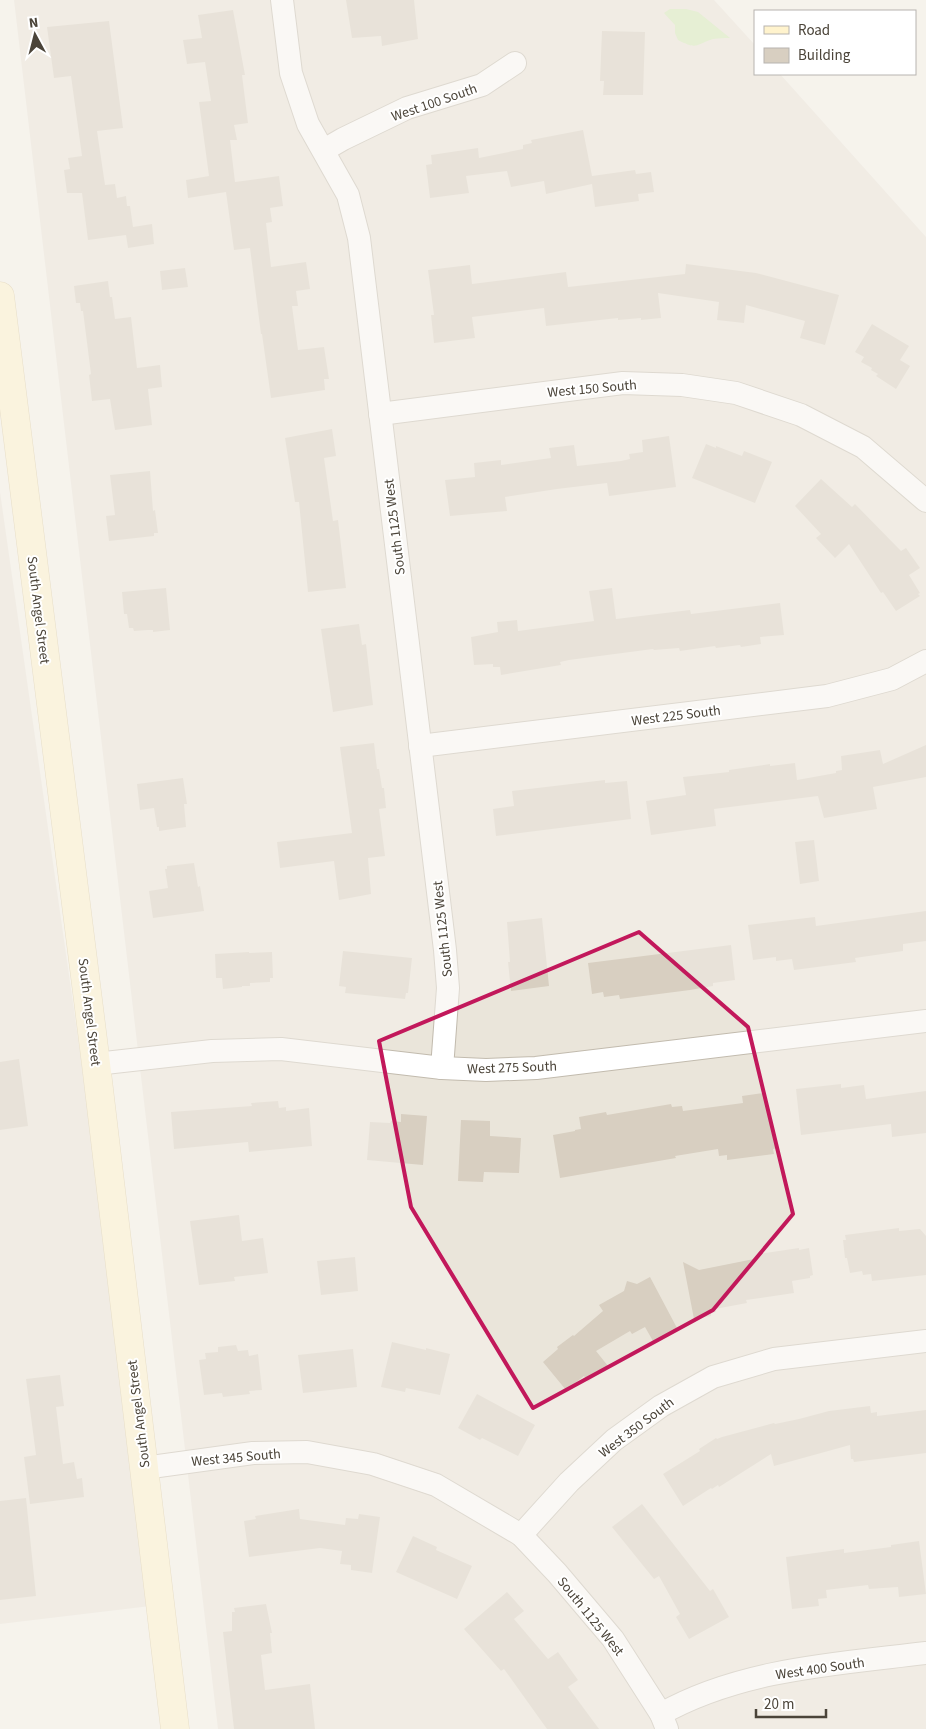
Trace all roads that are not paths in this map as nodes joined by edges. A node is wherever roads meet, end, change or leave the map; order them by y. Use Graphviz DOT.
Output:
graph roads {
  1 [pos="282,0"];
  2 [pos="514,63"];
  3 [pos="324,150"];
  4 [pos="0,296"];
  5 [pos="380,414"];
  6 [pos="926,501"];
  7 [pos="926,661"];
  8 [pos="420,746"];
  9 [pos="926,1021"];
  10 [pos="96,1064"];
  11 [pos="442,1068"];
  12 [pos="926,1342"];
  13 [pos="144,1468"];
  14 [pos="521,1535"];
  15 [pos="926,1653"];
  16 [pos="664,1721"];
  17 [pos="175,1729"];
  1 -- 3 [label="street, South 1125 West"];
  2 -- 3 [label="street, West 100 South"];
  3 -- 5 [label="street, South 1125 West"];
  4 -- 10 [label="main road, South Angel Street"];
  5 -- 6 [label="street, West 150 South"];
  5 -- 8 [label="street, South 1125 West"];
  7 -- 8 [label="street, West 225 South"];
  8 -- 11 [label="street, South 1125 West"];
  9 -- 11 [label="street, West 275 South"];
  10 -- 11 [label="street, West 275 South"];
  10 -- 13 [label="main road, South Angel Street"];
  12 -- 14 [label="street, West 350 South"];
  13 -- 14 [label="street, West 345 South"];
  13 -- 17 [label="main road, South Angel Street"];
  14 -- 16 [label="street, South 1125 West"];
  15 -- 16 [label="street, West 400 South"];
}
